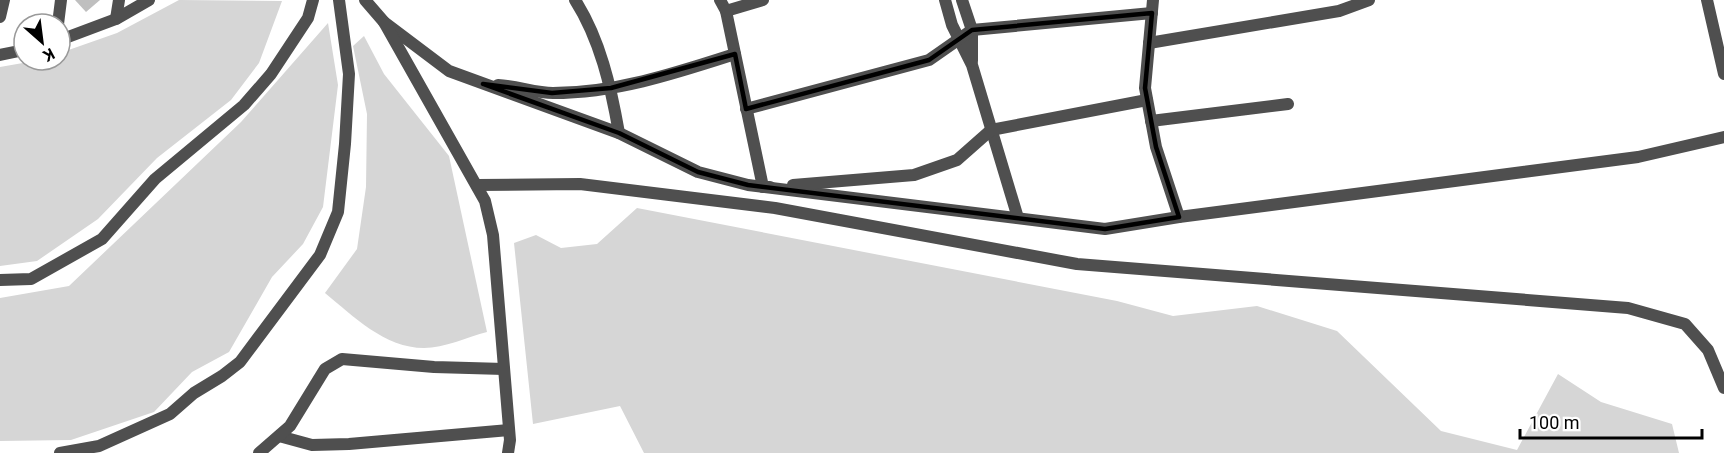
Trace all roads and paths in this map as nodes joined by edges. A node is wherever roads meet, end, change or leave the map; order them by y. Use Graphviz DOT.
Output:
graph roads {
  1 [pos="4,0"];
  2 [pos="119,0"];
  3 [pos="149,0"];
  4 [pos="314,0"];
  5 [pos="339,0"];
  6 [pos="364,0"];
  7 [pos="371,0"];
  8 [pos="575,0"];
  9 [pos="763,0"];
  10 [pos="945,0"];
  11 [pos="962,0"];
  12 [pos="1369,0"];
  13 [pos="1707,0"];
  14 [pos="723,6"];
  15 [pos="1152,6"];
  16 [pos="0,17"];
  17 [pos="116,19"];
  18 [pos="384,22"];
  19 [pos="972,30"];
  20 [pos="72,36"];
  21 [pos="959,39"];
  22 [pos="1149,43"];
  23 [pos="735,54"];
  24 [pos="972,65"];
  25 [pos="1724,74"];
  26 [pos="483,84"];
  27 [pos="611,88"];
  28 [pos="1147,100"];
  29 [pos="1288,104"];
  30 [pos="746,109"];
  31 [pos="1151,121"];
  32 [pos="991,130"];
  33 [pos="619,133"];
  34 [pos="1724,137"];
  35 [pos="477,185"];
  36 [pos="763,187"];
  37 [pos="1179,217"];
  38 [pos="1018,218"];
  39 [pos="0,280"];
  40 [pos="504,369"];
  41 [pos="1724,388"];
  42 [pos="509,430"];
  43 [pos="279,436"];
  44 [pos="349,449"];
  45 [pos="264,451"];
  46 [pos="60,453"];
  47 [pos="508,453"];
  1 -- 16 [label="street"];
  2 -- 17 [label="street"];
  3 -- 17 [label="street"];
  4 -- 39 [label="street"];
  5 -- 46 [label="street"];
  6 -- 18 [label="street"];
  7 -- 18 [label="street"];
  8 -- 27 [label="street"];
  9 -- 14 [label="street"];
  10 -- 21 [label="street"];
  11 -- 19 [label="street"];
  12 -- 22 [label="street"];
  13 -- 25 [label="street"];
  14 -- 23 [label="street"];
  15 -- 19 [label="street"];
  15 -- 22 [label="street"];
  17 -- 20 [label="street"];
  18 -- 26 [label="street"];
  18 -- 35 [label="street"];
  19 -- 21 [label="street"];
  19 -- 24 [label="street"];
  21 -- 24 [label="street"];
  21 -- 30 [label="street"];
  22 -- 28 [label="street"];
  23 -- 27 [label="street"];
  23 -- 30 [label="street"];
  24 -- 32 [label="street"];
  26 -- 27 [label="street"];
  26 -- 33 [label="street"];
  27 -- 33 [label="street"];
  28 -- 31 [label="street"];
  28 -- 32 [label="street"];
  29 -- 31 [label="street"];
  30 -- 36 [label="street"];
  31 -- 37 [label="street"];
  32 -- 36 [label="street"];
  32 -- 38 [label="street"];
  33 -- 36 [label="street"];
  34 -- 37 [label="street"];
  35 -- 40 [label="street"];
  35 -- 41 [label="street"];
  36 -- 38 [label="street"];
  37 -- 38 [label="street"];
  40 -- 42 [label="street"];
  40 -- 43 [label="street"];
  42 -- 44 [label="street"];
  42 -- 47 [label="street"];
  43 -- 44 [label="street"];
  43 -- 45 [label="street"];
}
